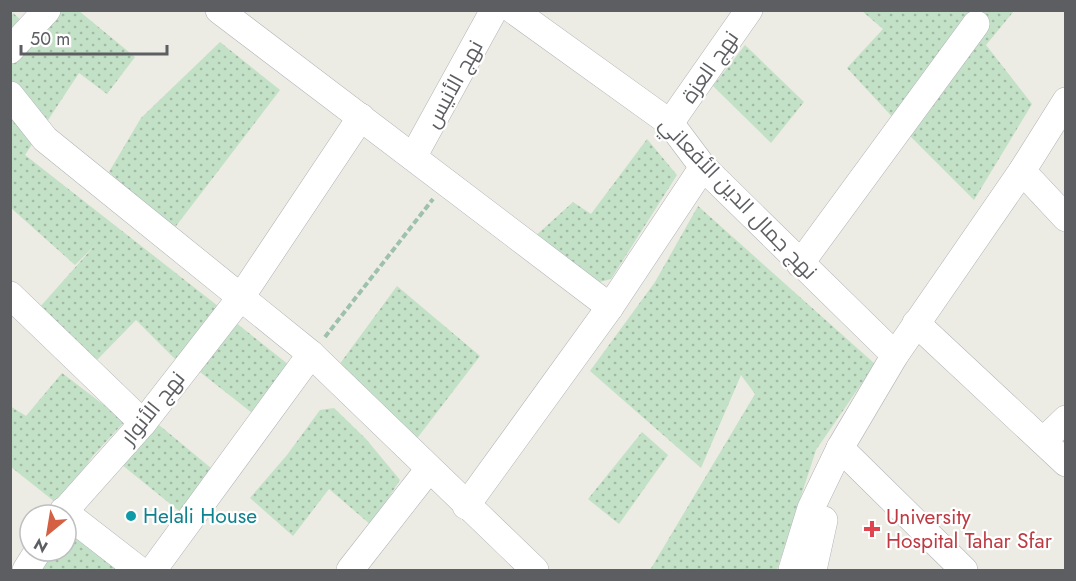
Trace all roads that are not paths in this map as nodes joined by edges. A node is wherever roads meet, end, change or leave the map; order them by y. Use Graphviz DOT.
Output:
graph roads {
  1 [pos="47,10"];
  2 [pos="219,10"];
  3 [pos="494,10"];
  4 [pos="513,10"];
  5 [pos="749,10"];
  6 [pos="976,24"];
  7 [pos="10,50"];
  8 [pos="10,95"];
  9 [pos="1065,100"];
  10 [pos="361,117"];
  11 [pos="1058,119"];
  12 [pos="670,123"];
  13 [pos="413,157"];
  14 [pos="703,167"];
  15 [pos="1022,171"];
  16 [pos="1065,218"];
  17 [pos="800,264"];
  18 [pos="10,295"];
  19 [pos="241,297"];
  20 [pos="610,307"];
  21 [pos="916,322"];
  22 [pos="312,354"];
  23 [pos="895,355"];
  24 [pos="1065,419"];
  25 [pos="143,423"];
  26 [pos="1043,441"];
  27 [pos="840,448"];
  28 [pos="1065,462"];
  29 [pos="429,469"];
  30 [pos="71,503"];
  31 [pos="466,506"];
  32 [pos="78,525"];
  33 [pos="529,569"];
  34 [pos="139,570"];
  35 [pos="153,570"];
  36 [pos="350,570"];
  37 [pos="792,570"];
  38 [pos="813,570"];
  39 [pos="964,570"];
  1 -- 7 [label="street"];
  2 -- 10 [label="street"];
  3 -- 13 [label="street, نهج الأنيس"];
  4 -- 12 [label="street, نهج جمال الدين الأفعاني"];
  5 -- 12 [label="street, نهج العزة"];
  6 -- 17 [label="street"];
  8 -- 19 [label="street"];
  9 -- 11 [label="street"];
  10 -- 13 [label="street"];
  10 -- 19 [label="street, نهج الأنوار"];
  11 -- 15 [label="street"];
  12 -- 14 [label="street, نهج جمال الدين الأفعاني"];
  13 -- 20 [label="street"];
  14 -- 17 [label="street, نهج جمال الدين الأفعاني"];
  14 -- 20 [label="street"];
  15 -- 16 [label="street"];
  15 -- 21 [label="street"];
  17 -- 23 [label="street, نهج جمال الدين الأفعاني"];
  18 -- 25 [label="street"];
  19 -- 22 [label="street"];
  19 -- 25 [label="street, نهج الأنوار"];
  20 -- 31 [label="street"];
  21 -- 23 [label="street"];
  21 -- 26 [label="street"];
  22 -- 29 [label="street"];
  22 -- 35 [label="street"];
  23 -- 27 [label="street"];
  24 -- 26 [label="street"];
  25 -- 30 [label="street, نهج الأنوار"];
  26 -- 28 [label="street"];
  27 -- 37 [label="street"];
  27 -- 38 [label="street"];
  27 -- 39 [label="street"];
  29 -- 31 [label="street"];
  29 -- 36 [label="street"];
  31 -- 33 [label="street"];
  32 -- 34 [label="street"];
}
